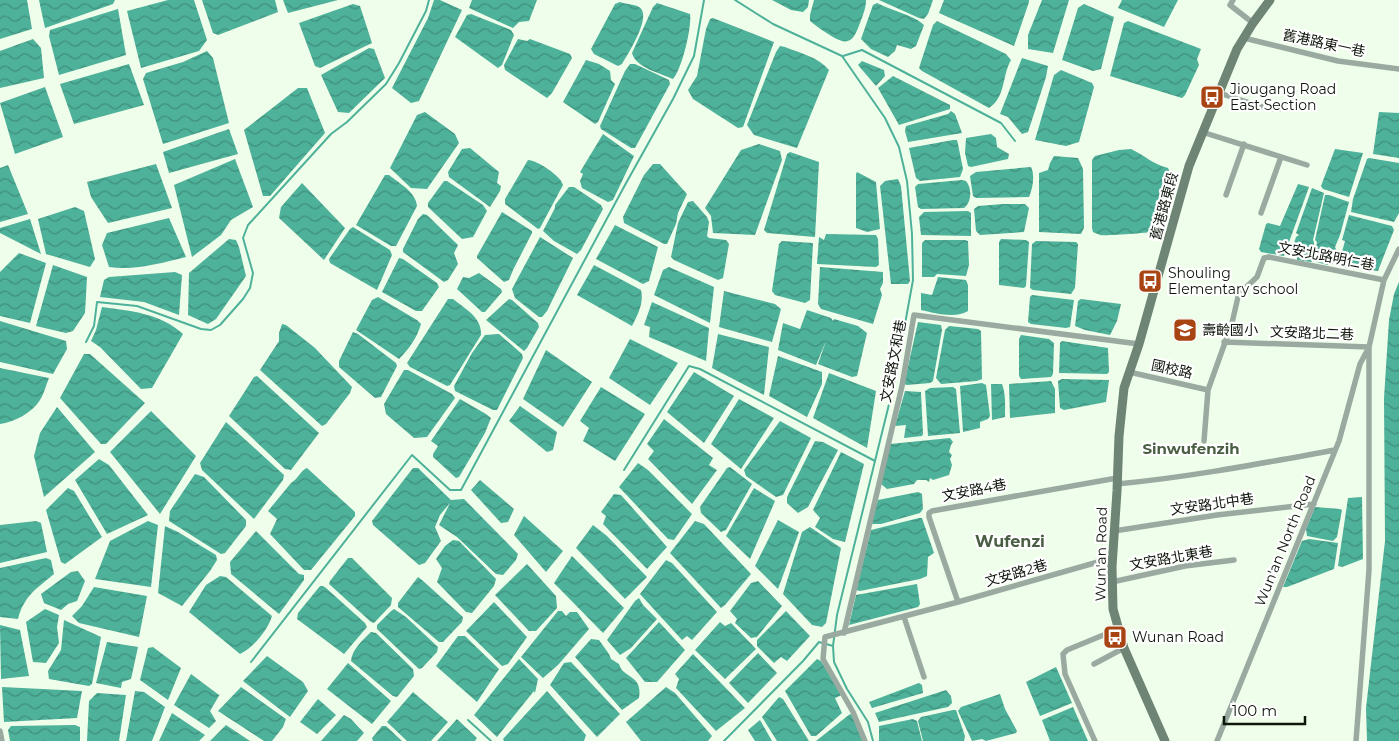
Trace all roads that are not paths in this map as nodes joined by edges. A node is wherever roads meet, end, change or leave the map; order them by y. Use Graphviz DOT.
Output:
graph roads {
  1 [pos="1233,0"];
  2 [pos="1270,0"];
  3 [pos="1253,23"];
  4 [pos="1244,38"];
  5 [pos="1399,69"];
  6 [pos="1219,93"];
  7 [pos="1279,109"];
  8 [pos="1202,132"];
  9 [pos="1244,144"];
  10 [pos="1281,157"];
  11 [pos="1306,165"];
  12 [pos="1226,195"];
  13 [pos="1261,213"];
  14 [pos="1399,249"];
  15 [pos="1264,258"];
  16 [pos="1384,280"];
  17 [pos="1224,342"];
  18 [pos="1139,344"];
  19 [pos="1369,347"];
  20 [pos="1129,372"];
  21 [pos="1124,388"];
  22 [pos="1208,390"];
  23 [pos="1204,441"];
  24 [pos="1335,450"];
  25 [pos="1117,481"];
  26 [pos="1314,504"];
  27 [pos="1114,531"];
  28 [pos="1112,558"];
  29 [pos="1234,560"];
  30 [pos="1112,582"];
  31 [pos="958,602"];
  32 [pos="904,617"];
  33 [pos="1118,629"];
  34 [pos="842,633"];
  35 [pos="1124,648"];
  36 [pos="1094,664"];
  37 [pos="924,677"];
  38 [pos="0,731"];
  39 [pos="2,741"];
  40 [pos="865,741"];
  41 [pos="1095,741"];
  42 [pos="1165,741"];
  43 [pos="1217,741"];
  44 [pos="1356,741"];
  1 -- 3 [label="street"];
  2 -- 3 [label="street, 舊港路東段"];
  3 -- 4 [label="street, 舊港路東段"];
  4 -- 5 [label="street, 舊港路東一巷"];
  4 -- 6 [label="street, 舊港路東段"];
  6 -- 7 [label="street"];
  6 -- 8 [label="street, 舊港路東段"];
  8 -- 9 [label="street"];
  8 -- 18 [label="street, 舊港路東段"];
  9 -- 10 [label="street"];
  9 -- 12 [label="street"];
  10 -- 11 [label="street"];
  10 -- 13 [label="street"];
  14 -- 16 [label="street"];
  15 -- 16 [label="street, 文安北路明仁巷"];
  15 -- 17 [label="street, 國校路"];
  16 -- 19 [label="street"];
  17 -- 19 [label="street, 文安路北二巷"];
  17 -- 22 [label="street, 國校路"];
  18 -- 20 [label="street, 舊港路東段"];
  18 -- 34 [label="street, 文安路文和巷"];
  19 -- 24 [label="street, Wun'an North Road"];
  19 -- 44 [label="street"];
  20 -- 21 [label="street, 舊港路東段"];
  20 -- 22 [label="street, 國校路"];
  21 -- 25 [label="street, Wun'an Road"];
  22 -- 23 [label="street, 國校路"];
  24 -- 25 [label="street"];
  24 -- 26 [label="street, Wun'an North Road"];
  25 -- 27 [label="street, Wun'an Road"];
  25 -- 31 [label="street, 文安路4巷"];
  26 -- 27 [label="street, 文安路北中巷"];
  26 -- 43 [label="street, Wun'an North Road"];
  27 -- 28 [label="street, Wun'an Road"];
  28 -- 30 [label="street, Wun'an Road"];
  28 -- 31 [label="street, 文安路2巷"];
  29 -- 30 [label="street, 文安路北東巷"];
  30 -- 33 [label="street, Wun'an Road"];
  31 -- 32 [label="street, 文安路2巷"];
  32 -- 34 [label="street, 文安路2巷"];
  32 -- 37 [label="street"];
  33 -- 35 [label="street, Wun'an Road"];
  33 -- 41 [label="street"];
  34 -- 40 [label="street, 文安路2巷"];
  35 -- 36 [label="street"];
  35 -- 42 [label="street, Wun'an Road"];
  38 -- 39 [label="street"];
}
